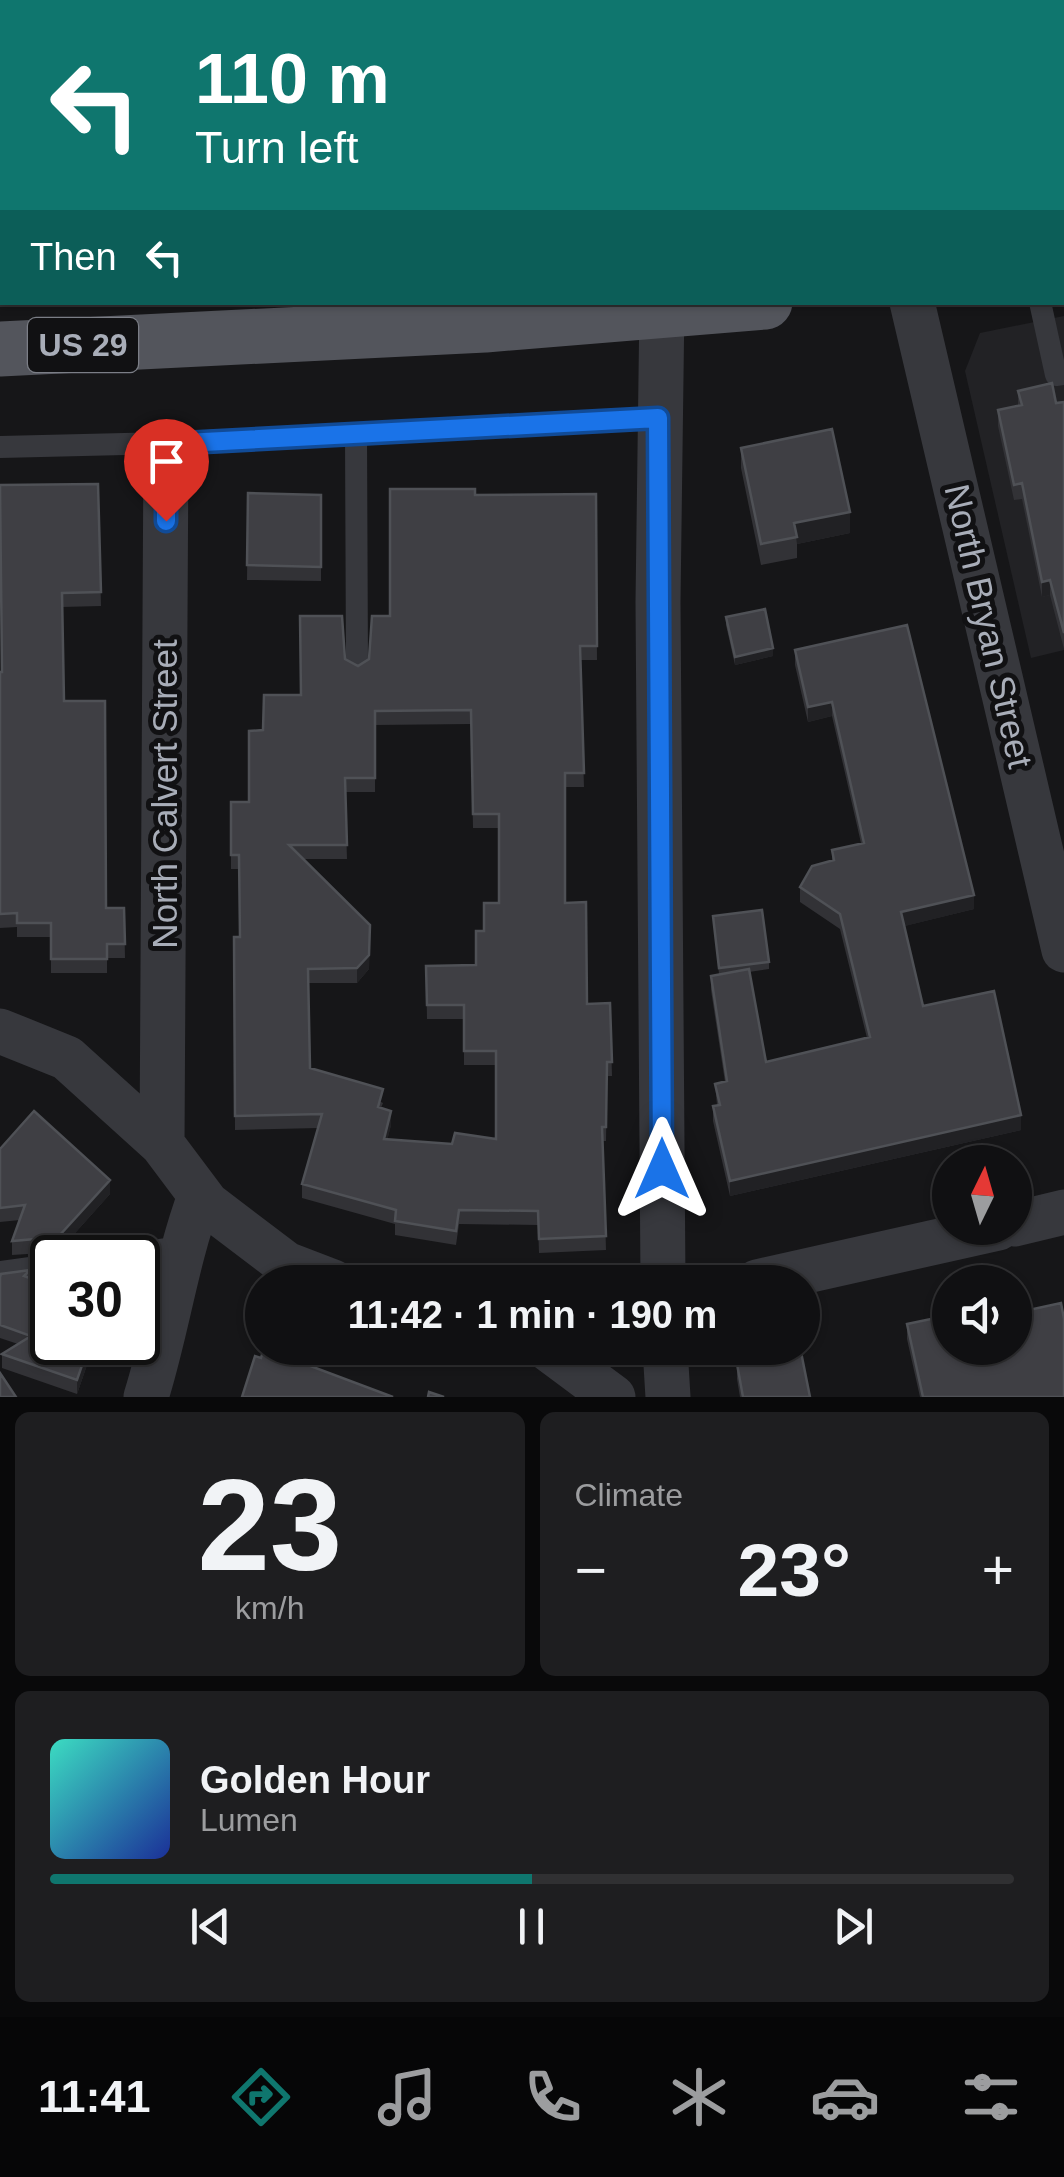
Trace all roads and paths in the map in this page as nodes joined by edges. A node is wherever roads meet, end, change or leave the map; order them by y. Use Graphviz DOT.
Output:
graph roads {
  1 [pos="714,305"];
  2 [pos="913,305"];
  3 [pos="1041,305"];
  4 [pos="662,308"];
  5 [pos="0,349"];
  6 [pos="1064,374"];
  7 [pos="658,418"];
  8 [pos="356,435"];
  9 [pos="166,444"];
  10 [pos="0,446"];
  11 [pos="358,664"];
  12 [pos="1064,950"];
  13 [pos="0,1031"];
  14 [pos="162,1144"];
  15 [pos="200,1196"];
  16 [pos="1064,1212"];
  17 [pos="1032,1220"];
  18 [pos="932,1243"];
  19 [pos="181,1247"];
  20 [pos="160,1250"];
  21 [pos="289,1265"];
  22 [pos="663,1265"];
  23 [pos="30,1268"];
  24 [pos="820,1268"];
  25 [pos="0,1272"];
  26 [pos="570,1365"];
  27 [pos="666,1365"];
  28 [pos="146,1397"];
  29 [pos="613,1397"];
  30 [pos="668,1397"];
  1 -- 4 [label="main road, US 29"];
  2 -- 12 [label="street, North Bryan Street"];
  3 -- 6 [label="lane"];
  4 -- 5 [label="main road, US 29"];
  4 -- 7 [label="street"];
  7 -- 8 [label="lane"];
  7 -- 22 [label="street"];
  8 -- 9 [label="lane"];
  8 -- 11 [label="lane"];
  9 -- 10 [label="lane"];
  9 -- 14 [label="street, North Calvert Street"];
  13 -- 14 [label="street"];
  14 -- 15 [label="street"];
  15 -- 19 [label="street"];
  15 -- 21 [label="street"];
  16 -- 17 [label="street"];
  18 -- 24 [label="street"];
  19 -- 20 [label="lane"];
  19 -- 28 [label="street"];
  23 -- 25 [label="lane"];
  26 -- 29 [label="street"];
  27 -- 30 [label="street"];
}
